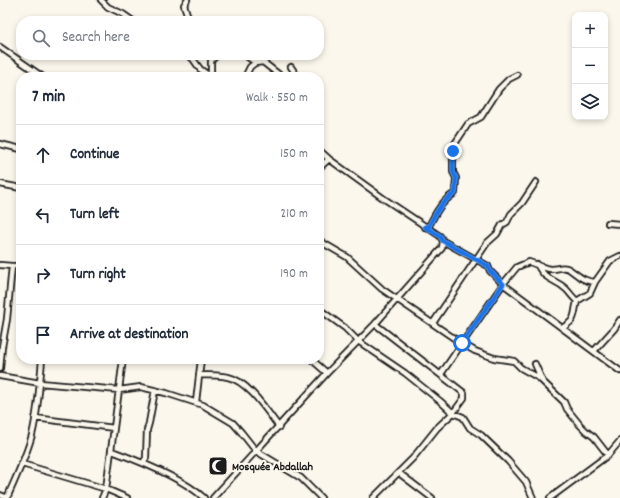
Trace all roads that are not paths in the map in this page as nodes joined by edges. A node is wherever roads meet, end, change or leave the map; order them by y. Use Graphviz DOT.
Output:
graph roads {
  1 [pos="100,0"];
  2 [pos="187,0"];
  3 [pos="126,16"];
  4 [pos="188,16"];
  5 [pos="0,47"];
  6 [pos="16,58"];
  7 [pos="19,60"];
  8 [pos="194,60"];
  9 [pos="212,60"];
  10 [pos="252,60"];
  11 [pos="263,62"];
  12 [pos="291,67"];
  13 [pos="36,72"];
  14 [pos="204,72"];
  15 [pos="211,72"];
  16 [pos="248,72"];
  17 [pos="276,72"];
  18 [pos="294,72"];
  19 [pos="517,75"];
  20 [pos="0,144"];
  21 [pos="16,148"];
  22 [pos="324,154"];
  23 [pos="329,159"];
  24 [pos="324,164"];
  25 [pos="536,182"];
  26 [pos="0,184"];
  27 [pos="16,187"];
  28 [pos="608,223"];
  29 [pos="620,224"];
  30 [pos="425,227"];
  31 [pos="443,241"];
  32 [pos="324,244"];
  33 [pos="620,256"];
  34 [pos="476,260"];
  35 [pos="538,264"];
  36 [pos="0,265"];
  37 [pos="12,266"];
  38 [pos="16,266"];
  39 [pos="595,282"];
  40 [pos="503,284"];
  41 [pos="397,299"];
  42 [pos="577,301"];
  43 [pos="324,313"];
  44 [pos="620,320"];
  45 [pos="433,323"];
  46 [pos="375,324"];
  47 [pos="562,328"];
  48 [pos="358,341"];
  49 [pos="462,343"];
  50 [pos="594,351"];
  51 [pos="42,364"];
  52 [pos="122,364"];
  53 [pos="200,364"];
  54 [pos="317,364"];
  55 [pos="535,364"];
  56 [pos="0,369"];
  57 [pos="620,371"];
  58 [pos="327,373"];
  59 [pos="441,374"];
  60 [pos="199,375"];
  61 [pos="0,376"];
  62 [pos="543,381"];
  63 [pos="40,383"];
  64 [pos="119,390"];
  65 [pos="155,390"];
  66 [pos="196,402"];
  67 [pos="453,413"];
  68 [pos="35,418"];
  69 [pos="279,427"];
  70 [pos="114,428"];
  71 [pos="620,441"];
  72 [pos="112,451"];
  73 [pos="256,451"];
  74 [pos="608,455"];
  75 [pos="143,463"];
  76 [pos="22,464"];
  77 [pos="399,473"];
  78 [pos="106,489"];
  79 [pos="0,495"];
  80 [pos="7,498"];
  81 [pos="102,498"];
  82 [pos="127,498"];
  83 [pos="204,498"];
  84 [pos="213,498"];
  85 [pos="321,498"];
  86 [pos="373,498"];
  87 [pos="432,498"];
  88 [pos="533,498"];
  89 [pos="550,498"];
  1 -- 3 [label="street"];
  2 -- 4 [label="street"];
  5 -- 6 [label="street"];
  7 -- 13 [label="street"];
  8 -- 14 [label="street"];
  9 -- 15 [label="street"];
  10 -- 11 [label="street"];
  11 -- 16 [label="street"];
  11 -- 17 [label="street"];
  12 -- 18 [label="street"];
  19 -- 30 [label="street"];
  20 -- 21 [label="street"];
  22 -- 23 [label="street"];
  23 -- 24 [label="street"];
  23 -- 30 [label="street"];
  25 -- 34 [label="street"];
  26 -- 27 [label="street"];
  28 -- 29 [label="street"];
  30 -- 31 [label="street"];
  31 -- 34 [label="street"];
  31 -- 41 [label="street"];
  32 -- 41 [label="street"];
  33 -- 39 [label="street"];
  34 -- 40 [label="street"];
  34 -- 45 [label="street"];
  35 -- 39 [label="street"];
  35 -- 40 [label="street"];
  35 -- 42 [label="street"];
  36 -- 37 [label="street"];
  37 -- 38 [label="street"];
  37 -- 56 [label="street"];
  39 -- 42 [label="street"];
  40 -- 47 [label="street"];
  40 -- 49 [label="street"];
  41 -- 45 [label="street"];
  41 -- 46 [label="street"];
  42 -- 47 [label="street"];
  43 -- 48 [label="street"];
  44 -- 50 [label="street"];
  45 -- 49 [label="street"];
  46 -- 48 [label="street"];
  46 -- 59 [label="street"];
  47 -- 50 [label="street"];
  48 -- 58 [label="street"];
  48 -- 67 [label="street"];
  49 -- 59 [label="street"];
  49 -- 62 [label="street"];
  50 -- 57 [label="street"];
  51 -- 63 [label="street"];
  52 -- 64 [label="street"];
  53 -- 60 [label="street"];
  54 -- 58 [label="street"];
  55 -- 62 [label="street"];
  58 -- 69 [label="street"];
  59 -- 67 [label="street"];
  60 -- 66 [label="street"];
  60 -- 69 [label="street"];
  61 -- 63 [label="street"];
  62 -- 74 [label="street"];
  63 -- 64 [label="street"];
  63 -- 68 [label="street"];
  64 -- 65 [label="street"];
  64 -- 70 [label="street"];
  65 -- 66 [label="street"];
  65 -- 75 [label="street"];
  66 -- 73 [label="street"];
  67 -- 77 [label="street"];
  67 -- 88 [label="street"];
  68 -- 70 [label="street"];
  68 -- 76 [label="street"];
  69 -- 73 [label="street"];
  70 -- 72 [label="street"];
  71 -- 74 [label="street"];
  72 -- 75 [label="street"];
  72 -- 78 [label="street"];
  73 -- 84 [label="street"];
  73 -- 85 [label="street"];
  74 -- 89 [label="street"];
  75 -- 83 [label="street"];
  76 -- 78 [label="street"];
  76 -- 80 [label="street"];
  77 -- 86 [label="street"];
  77 -- 87 [label="street"];
  78 -- 81 [label="street"];
  78 -- 82 [label="street"];
  79 -- 80 [label="street"];
}
